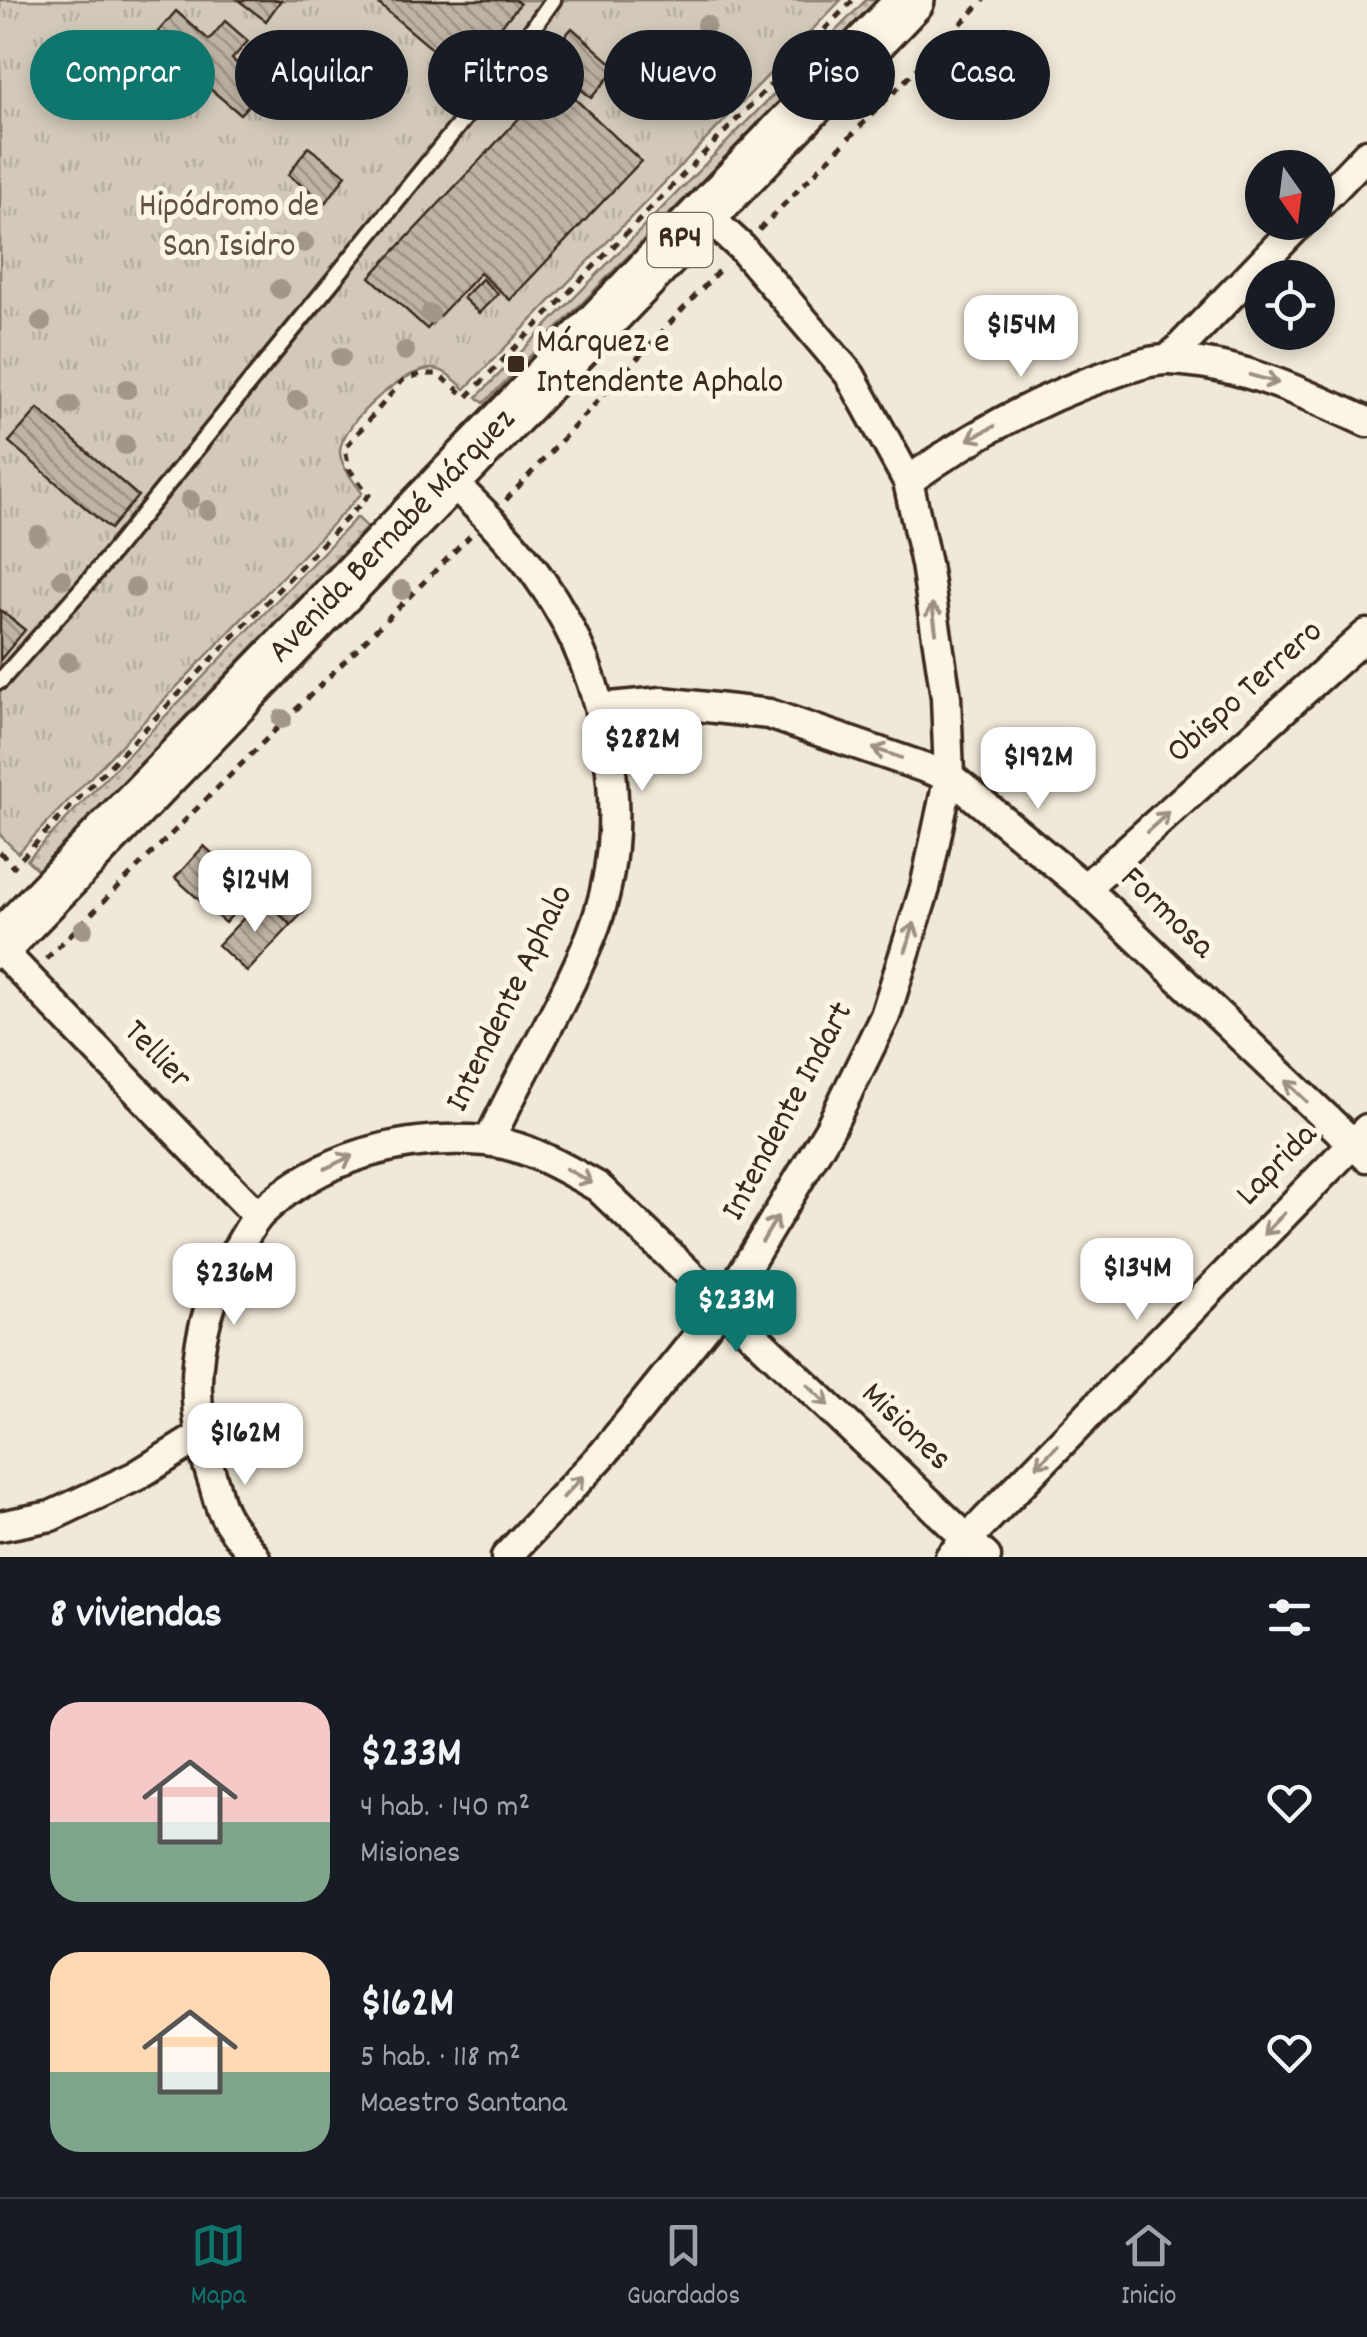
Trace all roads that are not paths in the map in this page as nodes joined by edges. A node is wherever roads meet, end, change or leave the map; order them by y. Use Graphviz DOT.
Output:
graph roads {
  1 [pos="553,0"];
  2 [pos="911,0"];
  3 [pos="1367,154"];
  4 [pos="1335,187"];
  5 [pos="705,214"];
  6 [pos="1284,240"];
  7 [pos="1168,360"];
  8 [pos="1367,422"];
  9 [pos="449,479"];
  10 [pos="908,481"];
  11 [pos="1367,634"];
  12 [pos="0,681"];
  13 [pos="600,708"];
  14 [pos="949,776"];
  15 [pos="1085,888"];
  16 [pos="0,947"];
  17 [pos="489,1141"];
  18 [pos="1362,1144"];
  19 [pos="258,1216"];
  20 [pos="724,1304"];
  21 [pos="198,1437"];
  22 [pos="0,1526"];
  23 [pos="967,1551"];
  24 [pos="255,1557"];
  25 [pos="506,1557"];
  1 -- 12 [label="lane"];
  2 -- 5 [label="main road, Avenida Bernabé Márquez / RP4"];
  3 -- 4 [label="street"];
  5 -- 9 [label="main road, Avenida Bernabé Márquez / RP4"];
  5 -- 10 [label="street, Intendente Indart"];
  6 -- 7 [label="street"];
  7 -- 8 [label="street, one-way"];
  7 -- 10 [label="street, one-way"];
  9 -- 13 [label="street, Intendente Aphalo"];
  9 -- 16 [label="main road, Avenida Bernabé Márquez / RP4"];
  14 -- 10 [label="street, Intendente Indart, one-way"];
  15 -- 11 [label="street, Obispo Terrero, one-way"];
  14 -- 13 [label="street, Formosa, one-way"];
  13 -- 17 [label="street, Intendente Aphalo"];
  14 -- 15 [label="street, Formosa"];
  20 -- 14 [label="street, Intendente Indart, one-way"];
  18 -- 15 [label="street, Formosa, one-way"];
  16 -- 19 [label="street, Tellier"];
  19 -- 17 [label="street, Intendente Aphalo, one-way"];
  17 -- 20 [label="street, Misiones, one-way"];
  18 -- 23 [label="street, Laprida, one-way"];
  19 -- 21 [label="street, Intendente Aphalo"];
  20 -- 23 [label="street, Misiones, one-way"];
  25 -- 20 [label="street, Intendente Indart, one-way"];
  21 -- 22 [label="street"];
  21 -- 24 [label="street, Intendente Aphalo"];
}
